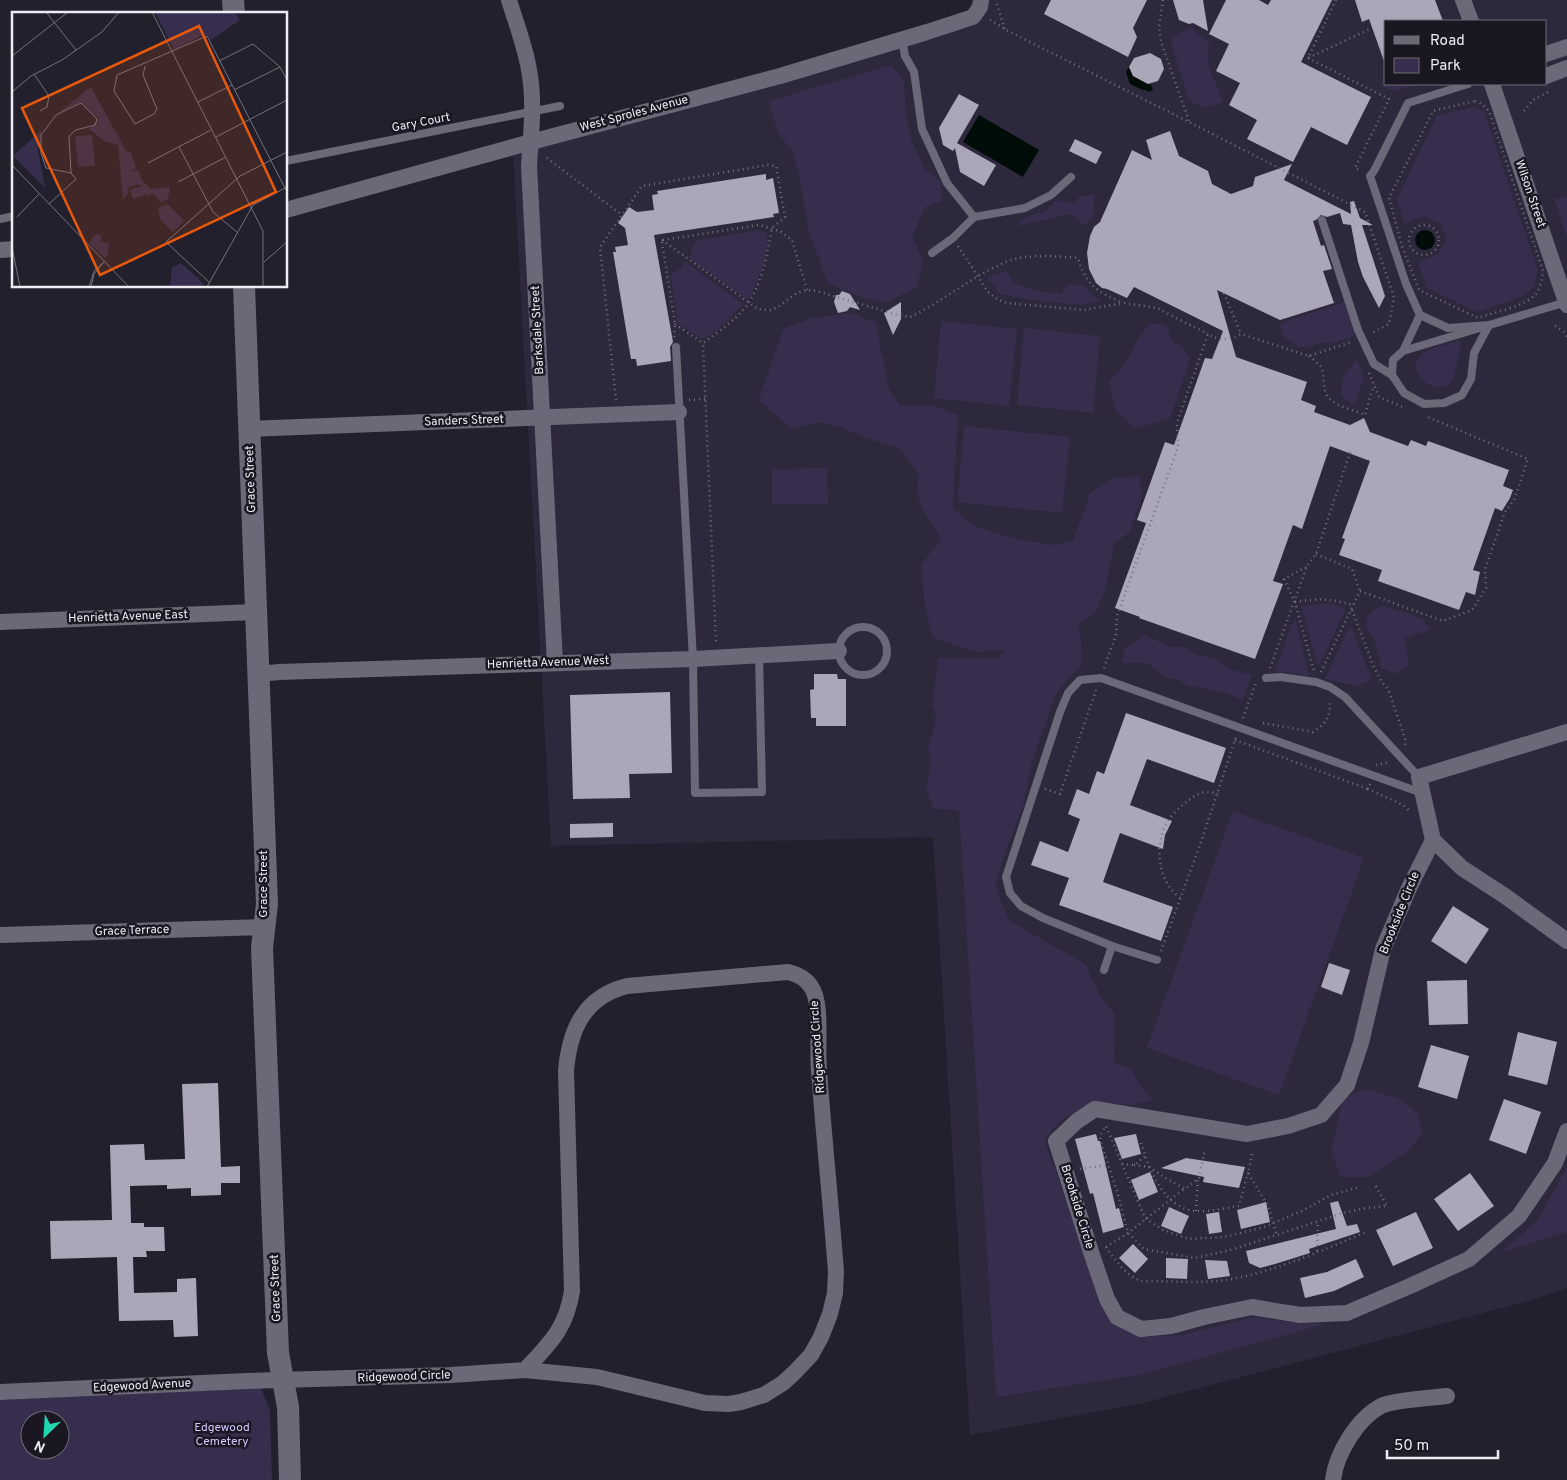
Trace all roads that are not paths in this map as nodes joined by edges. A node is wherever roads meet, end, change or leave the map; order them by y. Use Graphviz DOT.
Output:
graph roads {
  1 [pos="509,0"];
  2 [pos="1463,0"];
  3 [pos="983,10"];
  4 [pos="1471,20"];
  5 [pos="902,39"];
  6 [pos="1567,46"];
  7 [pos="1547,54"];
  8 [pos="1567,68"];
  9 [pos="1549,83"];
  10 [pos="1465,85"];
  11 [pos="1492,85"];
  12 [pos="560,106"];
  13 [pos="531,142"];
  14 [pos="288,161"];
  15 [pos="1071,177"];
  16 [pos="288,209"];
  17 [pos="974,217"];
  18 [pos="1322,220"];
  19 [pos="932,253"];
  20 [pos="244,288"];
  21 [pos="1566,304"];
  22 [pos="1420,315"];
  23 [pos="1488,325"];
  24 [pos="676,347"];
  25 [pos="1403,351"];
  26 [pos="1392,375"];
  27 [pos="679,406"];
  28 [pos="543,418"];
  29 [pos="249,429"];
  30 [pos="256,612"];
  31 [pos="0,622"];
  32 [pos="839,651"];
  33 [pos="759,655"];
  34 [pos="693,658"];
  35 [pos="555,663"];
  36 [pos="258,674"];
  37 [pos="1266,678"];
  38 [pos="1567,732"];
  39 [pos="1420,785"];
  40 [pos="1433,840"];
  41 [pos="264,927"];
  42 [pos="0,935"];
  43 [pos="1567,941"];
  44 [pos="1112,946"];
  45 [pos="1157,960"];
  46 [pos="1104,970"];
  47 [pos="1567,1131"];
  48 [pos="525,1370"];
  49 [pos="283,1380"];
  50 [pos="0,1392"];
  51 [pos="1446,1396"];
  52 [pos="290,1480"];
  53 [pos="1333,1480"];
  1 -- 13 [label="street, Barksdale Street"];
  2 -- 4 [label="street"];
  3 -- 5 [label="street, West Sproles Avenue"];
  5 -- 13 [label="street, West Sproles Avenue"];
  5 -- 17 [label="lane"];
  6 -- 7 [label="street"];
  8 -- 9 [label="street"];
  10 -- 22 [label="lane"];
  11 -- 21 [label="street, Wilson Street"];
  12 -- 14 [label="lane, Gary Court"];
  13 -- 16 [label="street, West Sproles Avenue"];
  13 -- 28 [label="street, Barksdale Street"];
  15 -- 17 [label="lane"];
  17 -- 19 [label="lane"];
  18 -- 26 [label="lane"];
  20 -- 29 [label="main road, Grace Street"];
  21 -- 23 [label="lane"];
  22 -- 23 [label="lane"];
  22 -- 25 [label="lane"];
  23 -- 25 [label="lane"];
  23 -- 26 [label="lane"];
  24 -- 27 [label="lane"];
  25 -- 26 [label="lane"];
  27 -- 28 [label="street, Sanders Street"];
  27 -- 34 [label="lane"];
  28 -- 29 [label="street, Sanders Street"];
  28 -- 35 [label="street, Barksdale Street"];
  29 -- 30 [label="main road, Grace Street"];
  30 -- 31 [label="street, Henrietta Avenue East"];
  30 -- 36 [label="main road, Grace Street"];
  32 -- 32 [label="lane"];
  32 -- 33 [label="street, Henrietta Avenue West"];
  33 -- 34 [label="street, Henrietta Avenue West"];
  33 -- 34 [label="lane"];
  34 -- 35 [label="street, Henrietta Avenue West"];
  35 -- 36 [label="street, Henrietta Avenue West"];
  36 -- 41 [label="main road, Grace Street"];
  37 -- 39 [label="lane"];
  38 -- 39 [label="street"];
  39 -- 40 [label="street"];
  39 -- 44 [label="lane"];
  40 -- 43 [label="street"];
  40 -- 47 [label="street, Brookside Circle"];
  41 -- 42 [label="street, Grace Terrace"];
  41 -- 49 [label="main road, Grace Street"];
  44 -- 45 [label="lane"];
  44 -- 46 [label="lane"];
  48 -- 48 [label="street, Ridgewood Circle"];
  48 -- 49 [label="street, Ridgewood Circle"];
  49 -- 50 [label="street, Edgewood Avenue"];
  49 -- 52 [label="main road, Grace Street"];
  51 -- 53 [label="street"];
}
